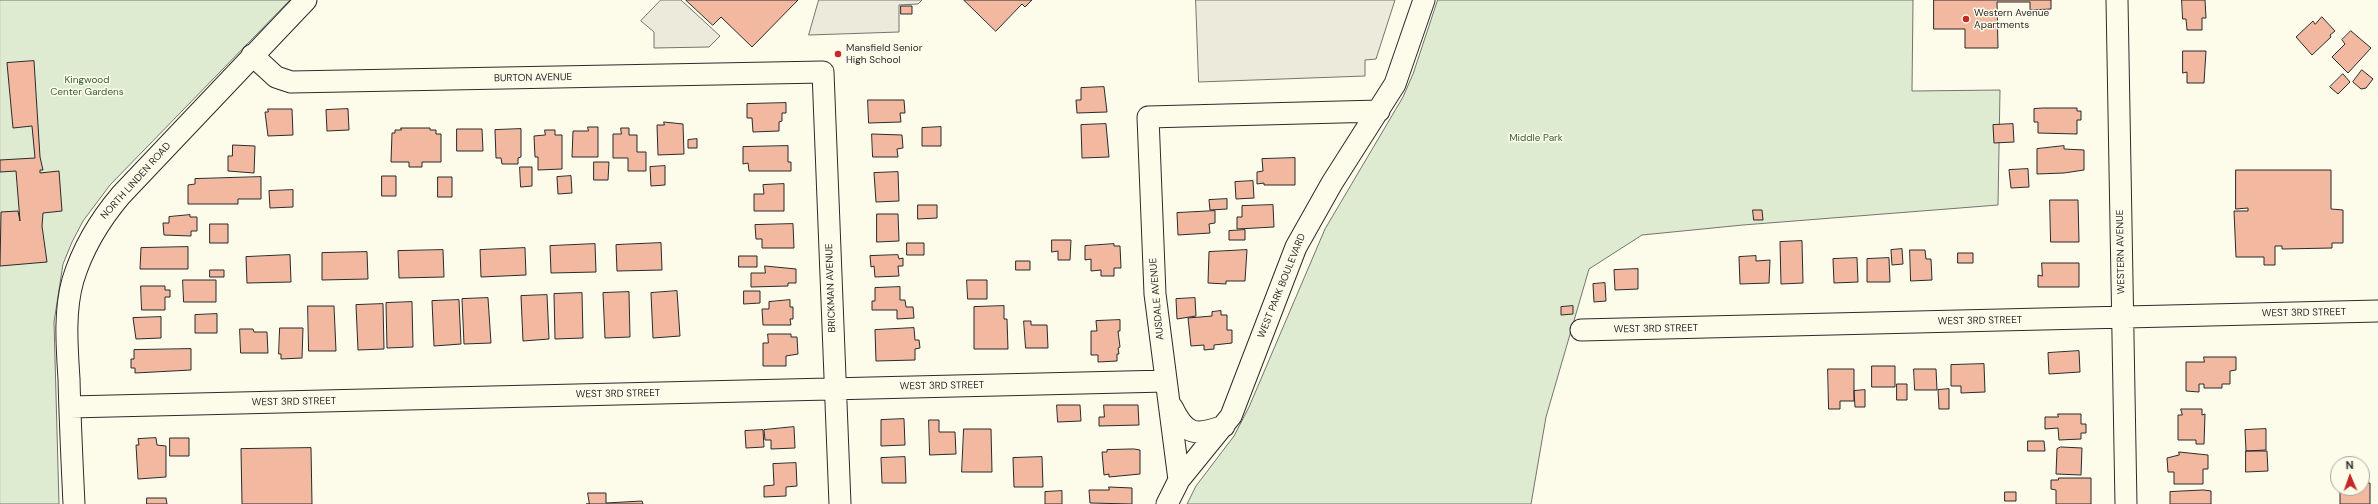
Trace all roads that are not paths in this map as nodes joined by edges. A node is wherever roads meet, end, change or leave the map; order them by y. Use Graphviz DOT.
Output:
graph roads {
  1 [pos="306,0"];
  2 [pos="1424,0"];
  3 [pos="2117,0"];
  4 [pos="252,56"];
  5 [pos="823,72"];
  6 [pos="1379,111"];
  7 [pos="2378,311"];
  8 [pos="2122,317"];
  9 [pos="1581,330"];
  10 [pos="834,389"];
  11 [pos="1167,390"];
  12 [pos="70,407"];
  13 [pos="1224,426"];
  14 [pos="1179,480"];
  15 [pos="74,504"];
  16 [pos="840,504"];
  17 [pos="1167,504"];
  18 [pos="2126,504"];
  1 -- 4 [label="street, NORTH LINDEN ROAD"];
  2 -- 6 [label="street, WEST PARK BOULEVARD"];
  3 -- 8 [label="street, WESTERN AVENUE"];
  4 -- 5 [label="street, BURTON AVENUE"];
  4 -- 12 [label="street, NORTH LINDEN ROAD"];
  5 -- 10 [label="street, BRICKMAN AVENUE"];
  6 -- 11 [label="street, AUSDALE AVENUE"];
  6 -- 13 [label="street, WEST PARK BOULEVARD"];
  7 -- 8 [label="street, WEST 3RD STREET"];
  8 -- 9 [label="street, WEST 3RD STREET"];
  8 -- 18 [label="street, WESTERN AVENUE"];
  10 -- 11 [label="street, WEST 3RD STREET"];
  10 -- 12 [label="street, WEST 3RD STREET"];
  10 -- 16 [label="street, BRICKMAN AVENUE"];
  11 -- 13 [label="street"];
  11 -- 14 [label="street, AUSDALE AVENUE"];
  12 -- 15 [label="street, NORTH LINDEN ROAD"];
  13 -- 14 [label="street, WEST PARK BOULEVARD"];
  14 -- 17 [label="street, WEST PARK BOULEVARD"];
}
